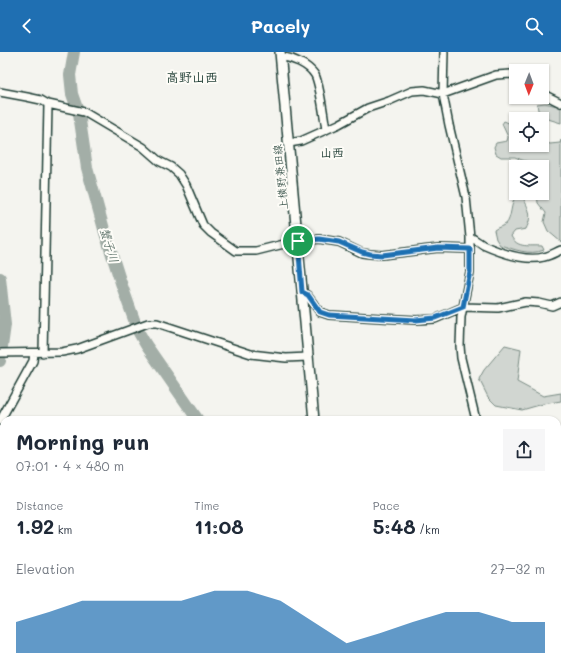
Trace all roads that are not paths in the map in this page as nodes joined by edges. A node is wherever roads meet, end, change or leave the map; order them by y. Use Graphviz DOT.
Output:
graph roads {
  1 [pos="444,52"];
  2 [pos="280,54"];
  3 [pos="509,74"];
  4 [pos="0,92"];
  5 [pos="443,94"];
  6 [pos="549,97"];
  7 [pos="561,103"];
  8 [pos="48,104"];
  9 [pos="326,130"];
  10 [pos="289,144"];
  11 [pos="470,237"];
  12 [pos="298,241"];
  13 [pos="470,249"];
  14 [pos="561,250"];
  15 [pos="302,292"];
  16 [pos="561,302"];
  17 [pos="463,307"];
  18 [pos="3,353"];
  19 [pos="34,353"];
  20 [pos="43,353"];
  21 [pos="308,357"];
  22 [pos="3,416"];
  23 [pos="314,416"];
  24 [pos="475,416"];
  1 -- 5 [label="street"];
  2 -- 9 [label="street"];
  2 -- 10 [label="main road, 上横野兼田線"];
  3 -- 5 [label="street"];
  4 -- 8 [label="street"];
  5 -- 9 [label="street"];
  5 -- 11 [label="street"];
  6 -- 7 [label="street"];
  8 -- 12 [label="street"];
  8 -- 20 [label="street"];
  9 -- 10 [label="street"];
  10 -- 12 [label="main road, 上横野兼田線"];
  11 -- 13 [label="street"];
  11 -- 14 [label="street"];
  12 -- 13 [label="street"];
  12 -- 15 [label="main road, 上横野兼田線"];
  13 -- 17 [label="street"];
  15 -- 17 [label="street"];
  15 -- 21 [label="main road, 上横野兼田線"];
  16 -- 17 [label="street"];
  17 -- 24 [label="street"];
  18 -- 19 [label="street"];
  19 -- 20 [label="street"];
  19 -- 22 [label="street"];
  20 -- 21 [label="street"];
  21 -- 23 [label="main road, 上横野兼田線"];
}
